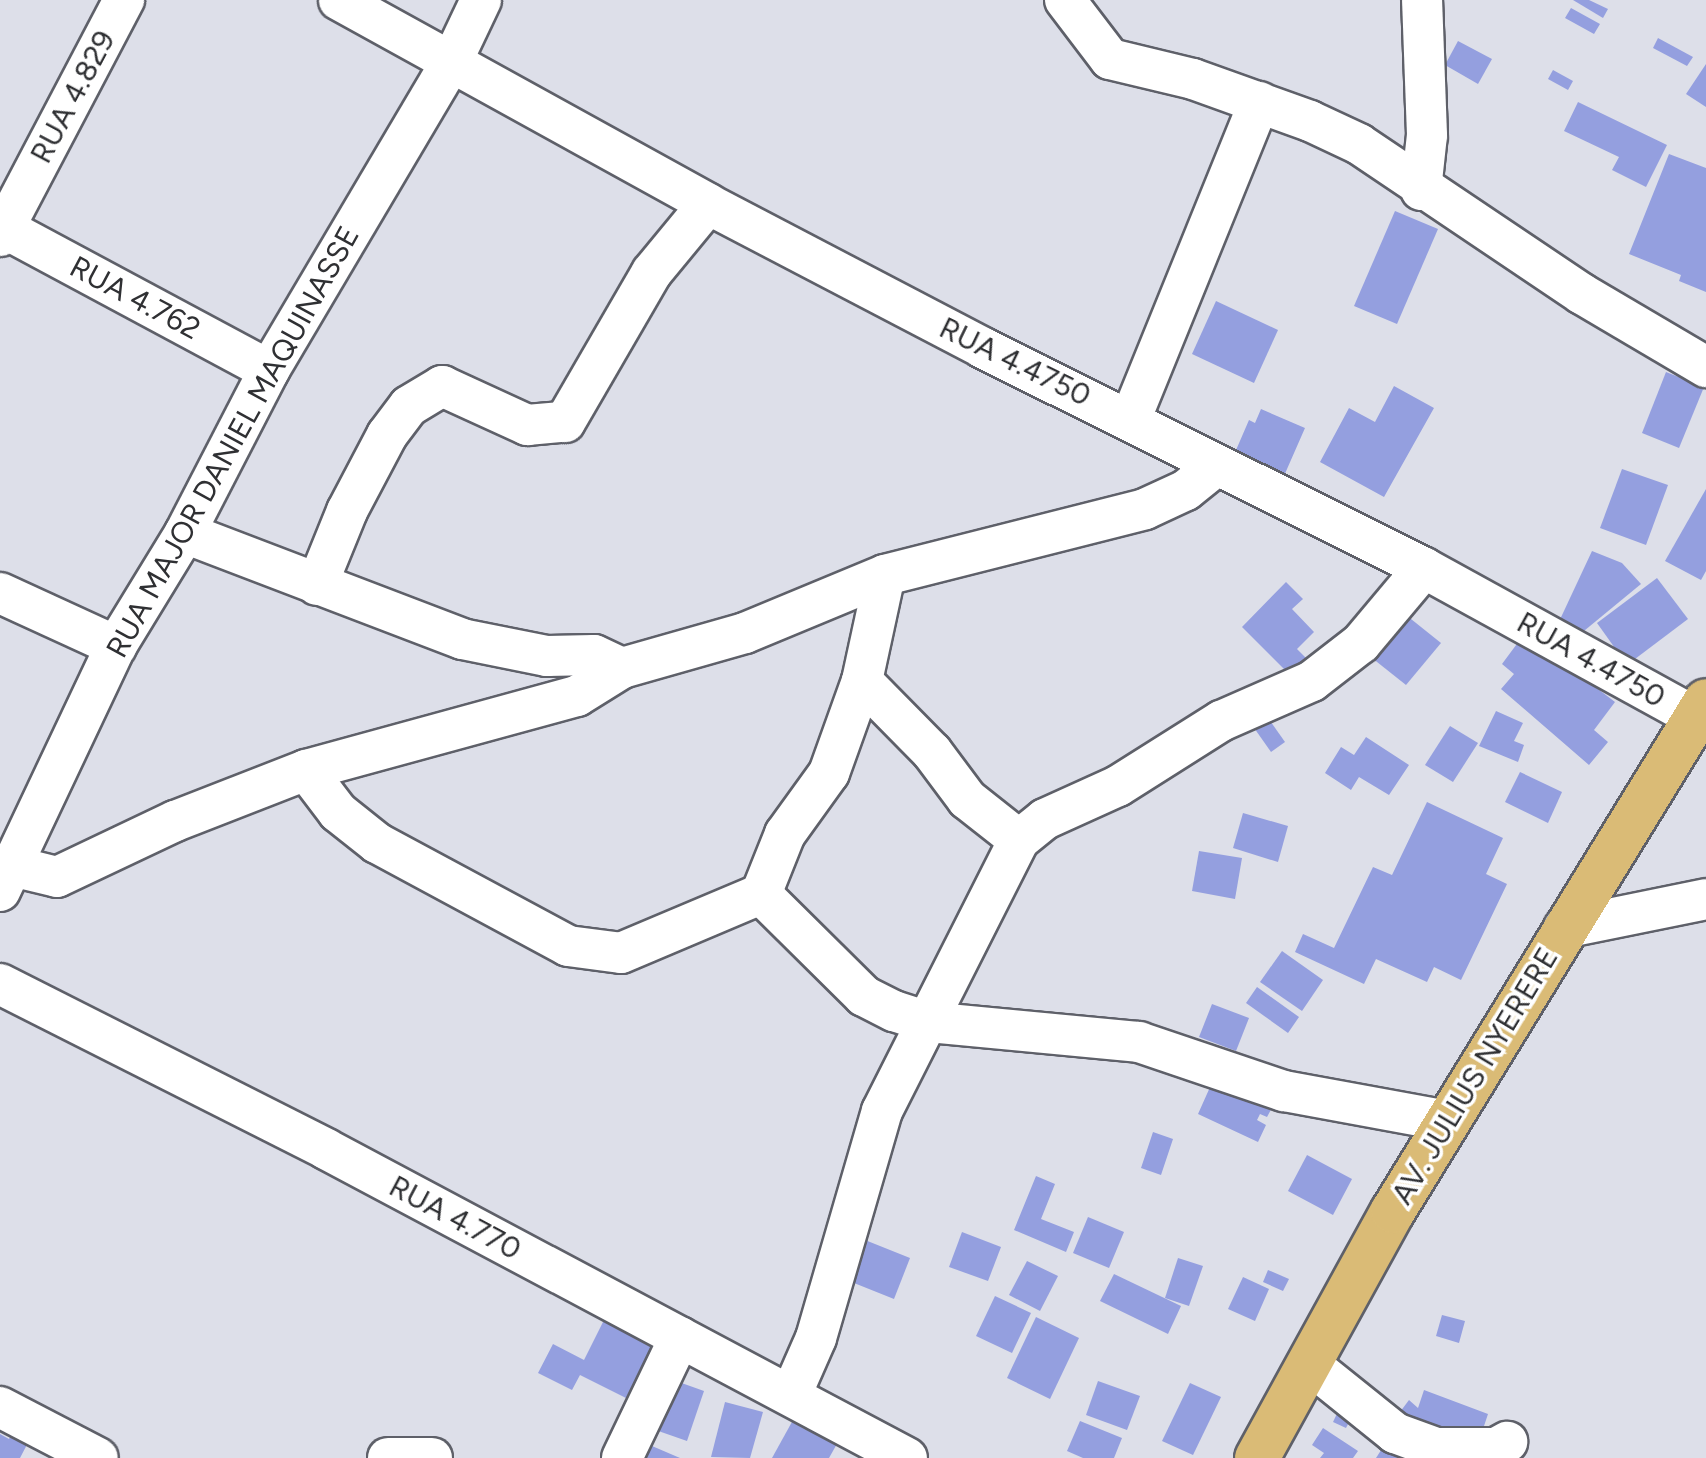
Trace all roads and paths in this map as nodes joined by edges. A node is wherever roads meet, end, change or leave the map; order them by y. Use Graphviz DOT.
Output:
graph roads {
  1 [pos="124,0"];
  2 [pos="339,0"];
  3 [pos="481,0"];
  4 [pos="1065,0"];
  5 [pos="1422,0"];
  6 [pos="453,59"];
  7 [pos="1259,102"];
  8 [pos="1421,190"];
  9 [pos="708,204"];
  10 [pos="1,230"];
  11 [pos="1706,367"];
  12 [pos="269,370"];
  13 [pos="1131,418"];
  14 [pos="1216,466"];
  15 [pos="185,533"];
  16 [pos="1424,568"];
  17 [pos="885,575"];
  18 [pos="317,585"];
  19 [pos="0,593"];
  20 [pos="116,646"];
  21 [pos="622,668"];
  22 [pos="862,681"];
  23 [pos="1702,714"];
  24 [pos="306,770"];
  25 [pos="1019,840"];
  26 [pos="6,879"];
  27 [pos="761,894"];
  28 [pos="1706,899"];
  29 [pos="1564,928"];
  30 [pos="0,984"];
  31 [pos="928,1022"];
  32 [pos="1448,1121"];
  33 [pos="680,1337"];
  34 [pos="1308,1363"];
  35 [pos="791,1395"];
  36 [pos="0,1407"];
  37 [pos="1507,1442"];
  38 [pos="98,1458"];
  39 [pos="388,1458"];
  40 [pos="432,1458"];
  41 [pos="622,1458"];
  42 [pos="907,1458"];
  43 [pos="1257,1458"];
  1 -- 10 [label="street, RUA 4.829"];
  2 -- 6 [label="street, RUA 4.4750"];
  3 -- 6 [label="street, RUA MAJOR DANIEL MAQUINASSE"];
  4 -- 7 [label="street"];
  5 -- 8 [label="street"];
  6 -- 9 [label="street, RUA 4.4750"];
  6 -- 12 [label="street, RUA MAJOR DANIEL MAQUINASSE"];
  7 -- 8 [label="street"];
  7 -- 13 [label="street"];
  8 -- 11 [label="street"];
  9 -- 13 [label="street, RUA 4.4750"];
  9 -- 18 [label="street"];
  10 -- 12 [label="street, RUA 4.762"];
  12 -- 15 [label="street, RUA MAJOR DANIEL MAQUINASSE"];
  13 -- 14 [label="street, RUA 4.4750"];
  14 -- 16 [label="street, RUA 4.4750"];
  14 -- 17 [label="street"];
  15 -- 18 [label="street"];
  15 -- 20 [label="street, RUA MAJOR DANIEL MAQUINASSE"];
  16 -- 23 [label="street, RUA 4.4750"];
  16 -- 25 [label="street"];
  17 -- 21 [label="street"];
  17 -- 22 [label="street"];
  18 -- 21 [label="street"];
  19 -- 20 [label="street"];
  20 -- 26 [label="street, RUA MAJOR DANIEL MAQUINASSE"];
  21 -- 24 [label="street"];
  22 -- 25 [label="street"];
  22 -- 27 [label="street"];
  23 -- 29 [label="main road, AV. JULIUS NYERERE"];
  24 -- 26 [label="street"];
  24 -- 27 [label="street"];
  25 -- 31 [label="street"];
  27 -- 31 [label="street"];
  28 -- 29 [label="street"];
  29 -- 32 [label="main road, AV. JULIUS NYERERE"];
  30 -- 33 [label="street, RUA 4.770"];
  31 -- 32 [label="street"];
  31 -- 35 [label="street"];
  32 -- 34 [label="main road, AV. JULIUS NYERERE"];
  33 -- 35 [label="street, RUA 4.770"];
  33 -- 41 [label="street"];
  34 -- 37 [label="street"];
  34 -- 43 [label="main road, AV. JULIUS NYERERE"];
  35 -- 42 [label="street, RUA 4.770"];
  36 -- 38 [label="street"];
  39 -- 40 [label="street"];
}
